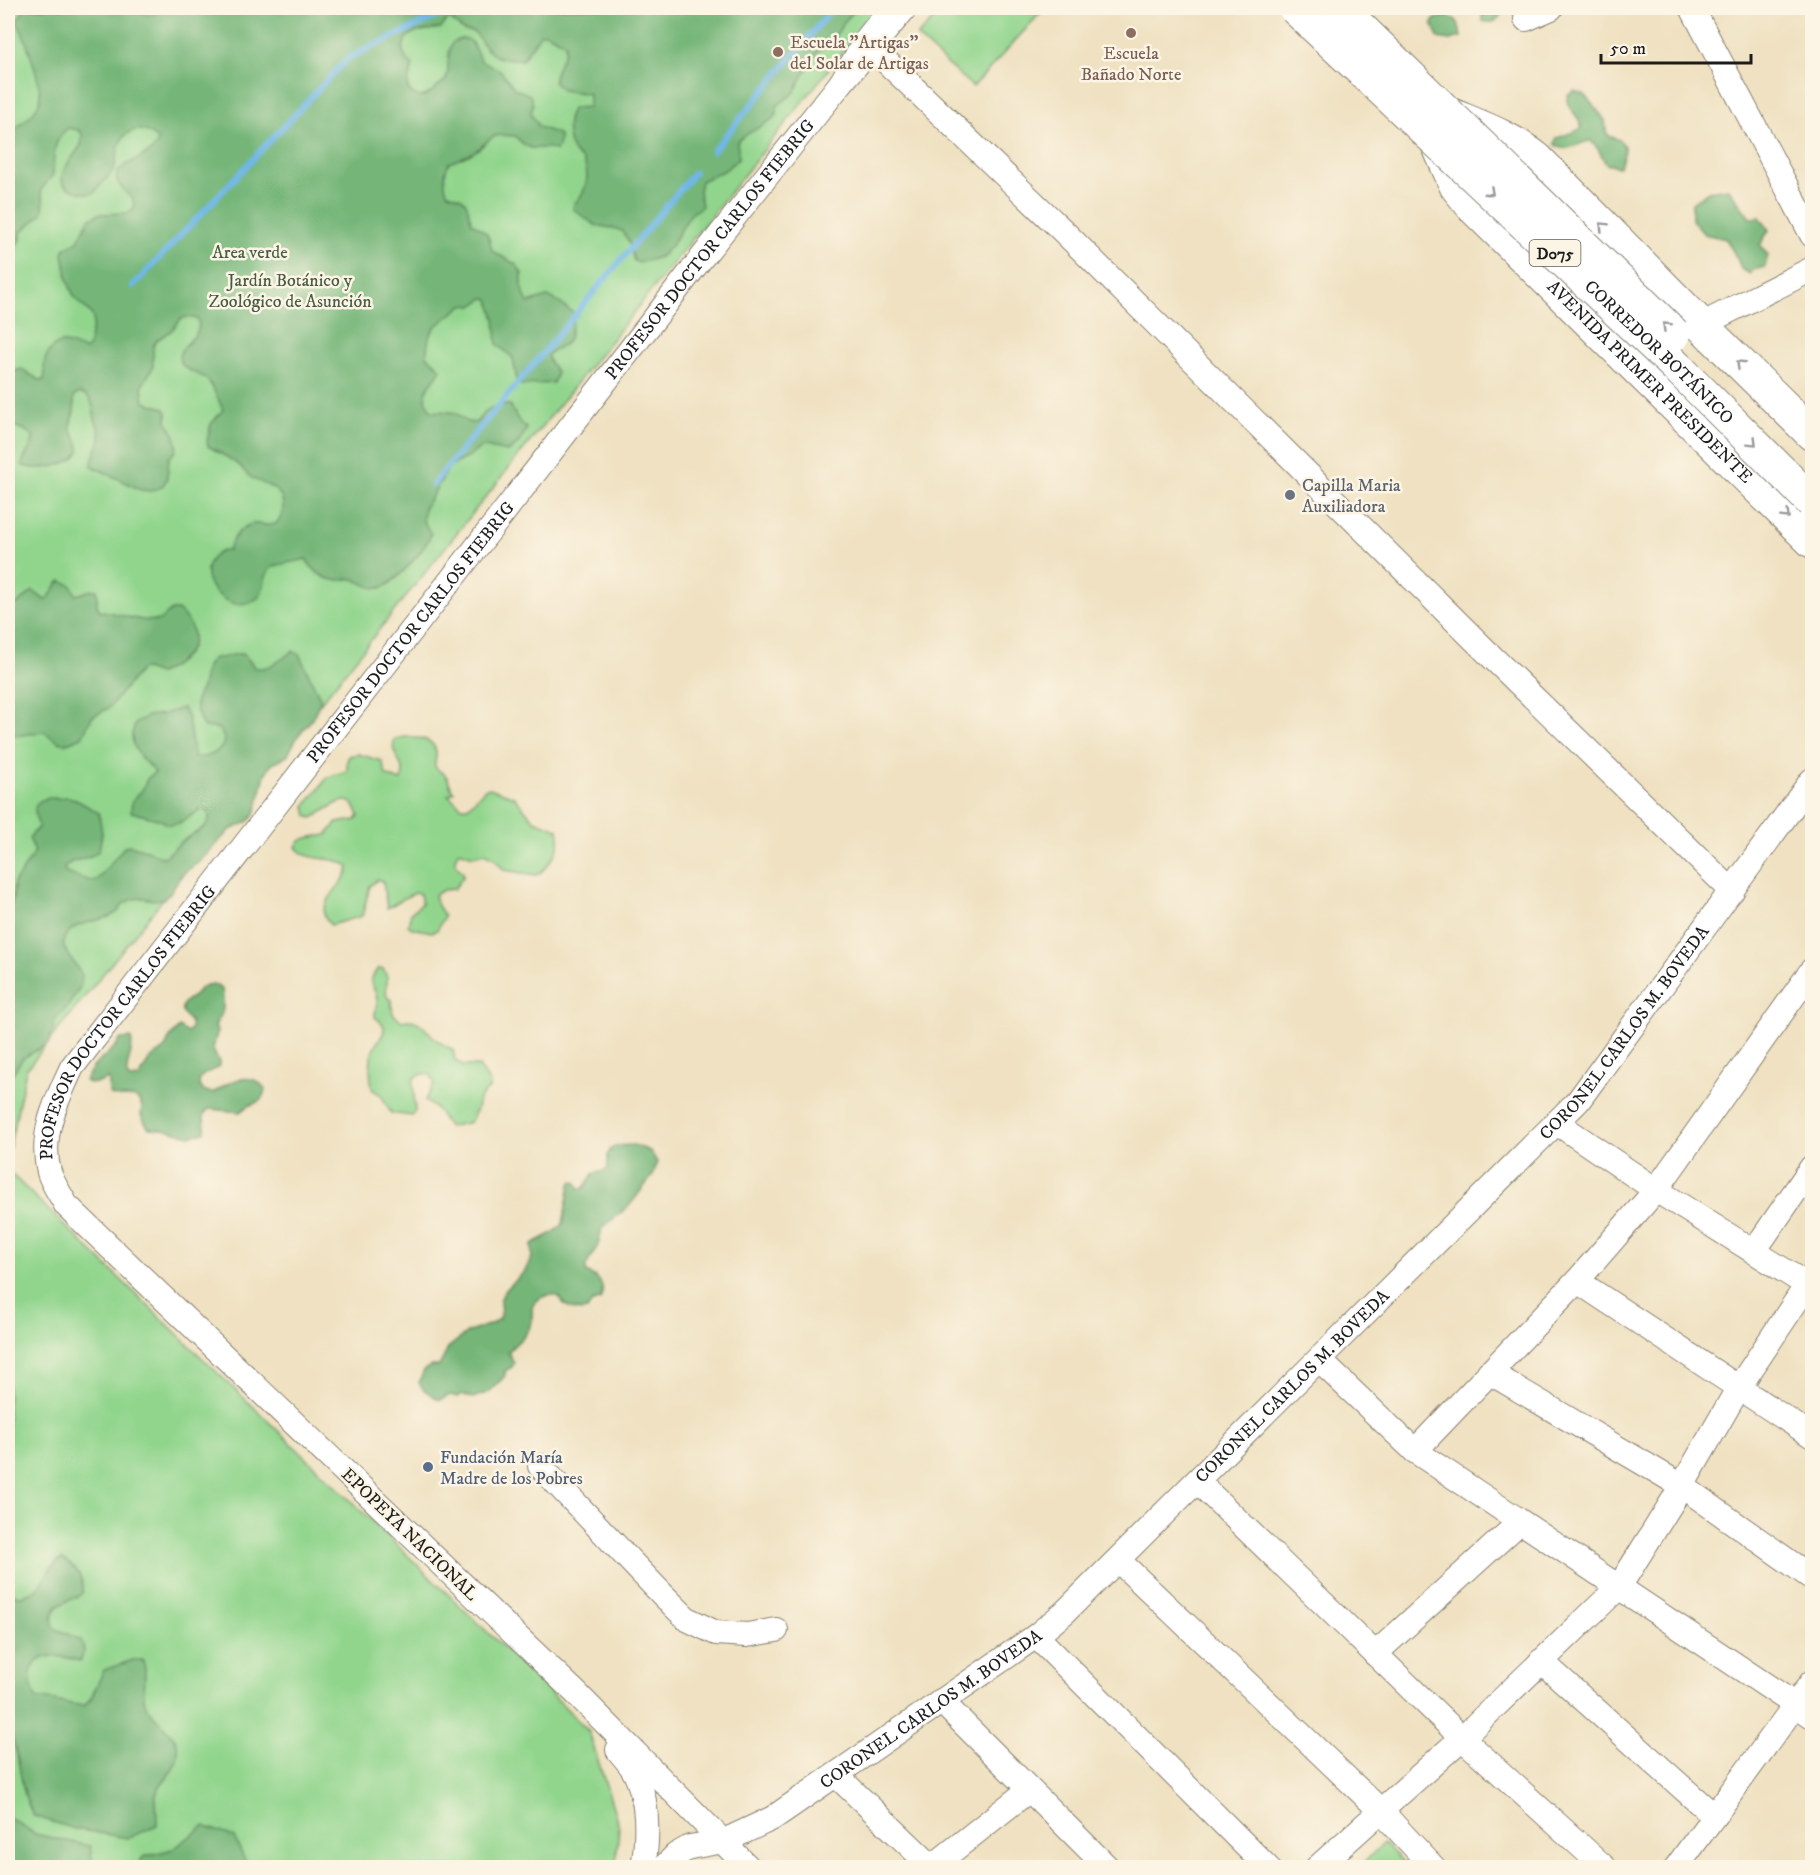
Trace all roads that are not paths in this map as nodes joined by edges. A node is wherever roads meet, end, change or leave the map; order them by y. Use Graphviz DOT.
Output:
graph roads {
  1 [pos="891,8"];
  2 [pos="905,8"];
  3 [pos="1295,8"];
  4 [pos="1317,8"];
  5 [pos="1341,8"];
  6 [pos="1551,8"];
  7 [pos="1692,8"];
  8 [pos="1526,19"];
  9 [pos="872,48"];
  10 [pos="841,83"];
  11 [pos="1413,100"];
  12 [pos="1812,235"];
  13 [pos="1812,269"];
  14 [pos="1701,325"];
  15 [pos="1812,434"];
  16 [pos="1812,469"];
  17 [pos="1812,502"];
  18 [pos="1812,541"];
  19 [pos="1812,780"];
  20 [pos="1732,891"];
  21 [pos="1812,970"];
  22 [pos="1557,1123"];
  23 [pos="1812,1167"];
  24 [pos="1656,1190"];
  25 [pos="66,1205"];
  26 [pos="1754,1251"];
  27 [pos="1577,1281"];
  28 [pos="1810,1286"];
  29 [pos="1319,1360"];
  30 [pos="1489,1372"];
  31 [pos="1739,1387"];
  32 [pos="1812,1436"];
  33 [pos="1415,1451"];
  34 [pos="540,1466"];
  35 [pos="1197,1481"];
  36 [pos="1682,1486"];
  37 [pos="1520,1522"];
  38 [pos="1118,1560"];
  39 [pos="1812,1578"];
  40 [pos="1619,1587"];
  41 [pos="776,1630"];
  42 [pos="1036,1636"];
  43 [pos="1375,1654"];
  44 [pos="1541,1661"];
  45 [pos="1812,1682"];
  46 [pos="576,1693"];
  47 [pos="941,1701"];
  48 [pos="1804,1710"];
  49 [pos="1462,1738"];
  50 [pos="836,1775"];
  51 [pos="1029,1790"];
  52 [pos="1381,1810"];
  53 [pos="1714,1816"];
  54 [pos="723,1841"];
  55 [pos="932,1867"];
  56 [pos="643,1868"];
  57 [pos="663,1868"];
  58 [pos="749,1868"];
  59 [pos="1108,1868"];
  60 [pos="1268,1868"];
  61 [pos="1317,1868"];
  62 [pos="1434,1868"];
  63 [pos="1605,1868"];
  64 [pos="1677,1868"];
  1 -- 10 [label="street, PROFESOR DOCTOR CARLOS FIEBRIG"];
  2 -- 9 [label="street, PROFESOR DOCTOR CARLOS FIEBRIG"];
  3 -- 17 [label="highway, CORREDOR BOTÁNICO / D075, one-way, bridge"];
  4 -- 11 [label="highway, AVENIDA PRIMER PRESIDENTE / D075"];
  16 -- 5 [label="highway, CORREDOR BOTÁNICO / D075, one-way, bridge"];
  6 -- 8 [label="street"];
  7 -- 12 [label="street"];
  9 -- 10 [label="street, PROFESOR DOCTOR CARLOS FIEBRIG"];
  9 -- 20 [label="street"];
  10 -- 25 [label="street, PROFESOR DOCTOR CARLOS FIEBRIG"];
  14 -- 11 [label="highway, AVENIDA PRIMER PRESIDENTE / D075, one-way"];
  11 -- 18 [label="highway, AVENIDA PRIMER PRESIDENTE / D075, one-way"];
  13 -- 14 [label="street"];
  15 -- 14 [label="highway, AVENIDA PRIMER PRESIDENTE / D075, one-way"];
  19 -- 20 [label="street, CORONEL CARLOS M. BOVEDA"];
  20 -- 22 [label="street, CORONEL CARLOS M. BOVEDA"];
  21 -- 24 [label="street"];
  22 -- 24 [label="street"];
  22 -- 29 [label="street, CORONEL CARLOS M. BOVEDA"];
  23 -- 26 [label="street"];
  24 -- 26 [label="street"];
  24 -- 27 [label="street"];
  25 -- 46 [label="street, EPOPEYA NACIONAL"];
  26 -- 28 [label="street"];
  27 -- 30 [label="street"];
  27 -- 31 [label="street"];
  28 -- 31 [label="street"];
  29 -- 33 [label="street"];
  29 -- 35 [label="street, CORONEL CARLOS M. BOVEDA"];
  30 -- 33 [label="street"];
  30 -- 36 [label="street"];
  31 -- 32 [label="street"];
  31 -- 36 [label="street"];
  33 -- 37 [label="street"];
  34 -- 41 [label="street"];
  35 -- 38 [label="street, CORONEL CARLOS M. BOVEDA"];
  35 -- 43 [label="street"];
  36 -- 39 [label="street"];
  36 -- 40 [label="street"];
  37 -- 40 [label="street"];
  37 -- 43 [label="street"];
  38 -- 42 [label="street, CORONEL CARLOS M. BOVEDA"];
  38 -- 52 [label="street"];
  40 -- 44 [label="street"];
  40 -- 48 [label="street"];
  42 -- 47 [label="street, CORONEL CARLOS M. BOVEDA"];
  42 -- 60 [label="street"];
  43 -- 49 [label="street"];
  44 -- 49 [label="street"];
  44 -- 53 [label="street"];
  45 -- 48 [label="street"];
  46 -- 54 [label="street, EPOPEYA NACIONAL"];
  46 -- 56 [label="street"];
  47 -- 50 [label="street, CORONEL CARLOS M. BOVEDA"];
  47 -- 51 [label="street"];
  48 -- 53 [label="street"];
  49 -- 52 [label="street"];
  49 -- 63 [label="street"];
  50 -- 54 [label="street, CORONEL CARLOS M. BOVEDA"];
  50 -- 55 [label="street"];
  51 -- 55 [label="street"];
  51 -- 59 [label="street"];
  52 -- 61 [label="street"];
  52 -- 62 [label="street"];
  53 -- 64 [label="street"];
  54 -- 57 [label="street, CORONEL CARLOS M. BOVEDA"];
  54 -- 58 [label="street, EPOPEYA NACIONAL"];
}
